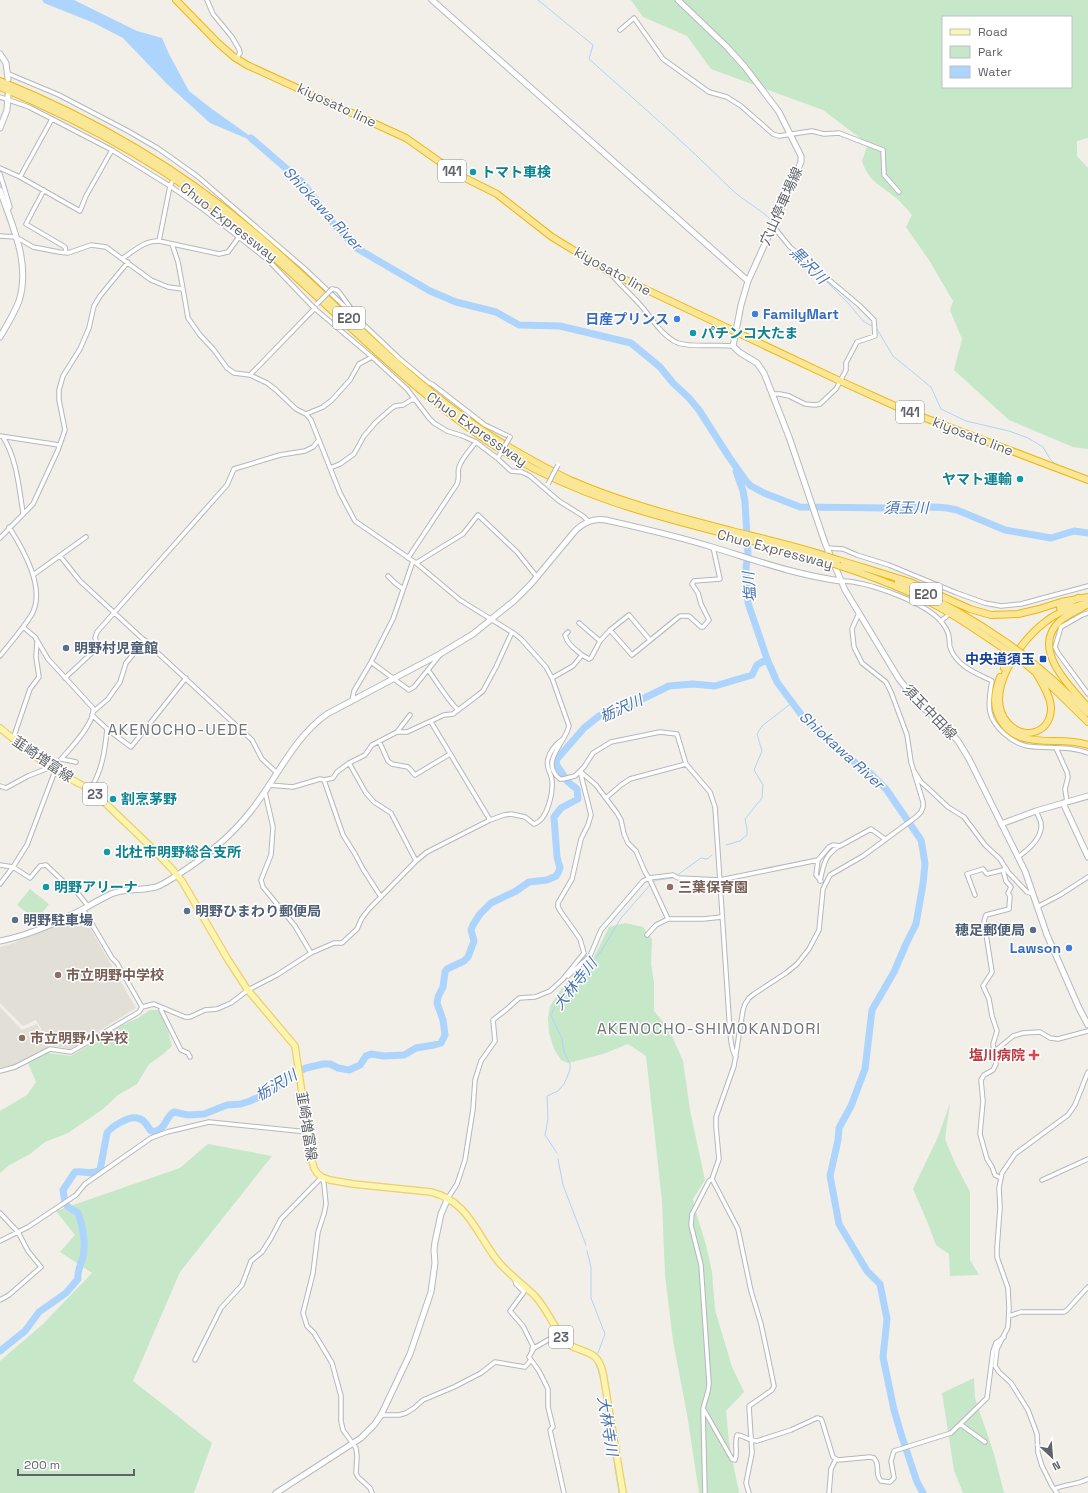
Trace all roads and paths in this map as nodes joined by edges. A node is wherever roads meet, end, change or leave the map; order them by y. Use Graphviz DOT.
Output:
graph roads {
  1 [pos="176,0"];
  2 [pos="207,0"];
  3 [pos="432,0"];
  4 [pos="678,0"];
  5 [pos="620,30"];
  6 [pos="0,54"];
  7 [pos="236,59"];
  8 [pos="8,76"];
  9 [pos="0,81"];
  10 [pos="0,87"];
  11 [pos="0,97"];
  12 [pos="8,98"];
  13 [pos="52,119"];
  14 [pos="0,128"];
  15 [pos="791,133"];
  16 [pos="112,150"];
  17 [pos="182,166"];
  18 [pos="0,168"];
  19 [pos="180,171"];
  20 [pos="0,174"];
  21 [pos="20,177"];
  22 [pos="171,184"];
  23 [pos="0,190"];
  24 [pos="44,190"];
  25 [pos="899,192"];
  26 [pos="7,211"];
  27 [pos="773,226"];
  28 [pos="0,236"];
  29 [pos="16,237"];
  30 [pos="239,237"];
  31 [pos="159,241"];
  32 [pos="172,244"];
  33 [pos="66,252"];
  34 [pos="122,258"];
  35 [pos="128,262"];
  36 [pos="611,273"];
  37 [pos="748,281"];
  38 [pos="183,290"];
  39 [pos="314,308"];
  40 [pos="348,310"];
  41 [pos="736,332"];
  42 [pos="0,337"];
  43 [pos="733,346"];
  44 [pos="372,357"];
  45 [pos="250,374"];
  46 [pos="840,381"];
  47 [pos="773,397"];
  48 [pos="415,400"];
  49 [pos="306,414"];
  50 [pos="1,437"];
  51 [pos="319,440"];
  52 [pos="476,442"];
  53 [pos="60,445"];
  54 [pos="498,457"];
  55 [pos="558,465"];
  56 [pos="330,468"];
  57 [pos="1088,480"];
  58 [pos="546,489"];
  59 [pos="23,513"];
  60 [pos="588,521"];
  61 [pos="9,527"];
  62 [pos="713,529"];
  63 [pos="86,537"];
  64 [pos="0,538"];
  65 [pos="715,548"];
  66 [pos="828,548"];
  67 [pos="60,556"];
  68 [pos="408,558"];
  69 [pos="414,562"];
  70 [pos="839,563"];
  71 [pos="862,567"];
  72 [pos="33,575"];
  73 [pos="388,576"];
  74 [pos="537,577"];
  75 [pos="841,581"];
  76 [pos="1088,586"];
  77 [pos="403,589"];
  78 [pos="957,594"];
  79 [pos="1088,597"];
  80 [pos="956,598"];
  81 [pos="1078,598"];
  82 [pos="1088,604"];
  83 [pos="115,612"];
  84 [pos="859,613"];
  85 [pos="1088,613"];
  86 [pos="947,616"];
  87 [pos="492,620"];
  88 [pos="941,621"];
  89 [pos="579,623"];
  90 [pos="23,627"];
  91 [pos="610,630"];
  92 [pos="512,632"];
  93 [pos="568,632"];
  94 [pos="145,640"];
  95 [pos="650,640"];
  96 [pos="37,641"];
  97 [pos="600,641"];
  98 [pos="1005,646"];
  99 [pos="440,654"];
  100 [pos="582,655"];
  101 [pos="0,656"];
  102 [pos="1023,659"];
  103 [pos="371,662"];
  104 [pos="428,670"];
  105 [pos="1035,671"];
  106 [pos="65,678"];
  107 [pos="186,678"];
  108 [pos="552,678"];
  109 [pos="394,679"];
  110 [pos="1088,694"];
  111 [pos="352,701"];
  112 [pos="1088,707"];
  113 [pos="458,710"];
  114 [pos="93,713"];
  115 [pos="1088,713"];
  116 [pos="410,715"];
  117 [pos="432,722"];
  118 [pos="1088,722"];
  119 [pos="107,729"];
  120 [pos="1,731"];
  121 [pos="397,732"];
  122 [pos="564,738"];
  123 [pos="13,739"];
  124 [pos="379,741"];
  125 [pos="1088,745"];
  126 [pos="1056,748"];
  127 [pos="1088,753"];
  128 [pos="450,754"];
  129 [pos="76,762"];
  130 [pos="349,763"];
  131 [pos="686,764"];
  132 [pos="53,769"];
  133 [pos="913,771"];
  134 [pos="580,772"];
  135 [pos="277,773"];
  136 [pos="324,780"];
  137 [pos="269,785"];
  138 [pos="0,786"];
  139 [pos="90,790"];
  140 [pos="265,792"];
  141 [pos="1088,796"];
  142 [pos="606,798"];
  143 [pos="1065,802"];
  144 [pos="1036,811"];
  145 [pos="490,820"];
  146 [pos="1001,824"];
  147 [pos="885,839"];
  148 [pos="840,846"];
  149 [pos="1018,857"];
  150 [pos="1088,857"];
  151 [pos="818,860"];
  152 [pos="416,861"];
  153 [pos="0,865"];
  154 [pos="13,867"];
  155 [pos="1004,869"];
  156 [pos="177,875"];
  157 [pos="1088,877"];
  158 [pos="649,879"];
  159 [pos="720,880"];
  160 [pos="820,880"];
  161 [pos="0,884"];
  162 [pos="824,886"];
  163 [pos="1033,894"];
  164 [pos="975,895"];
  165 [pos="381,896"];
  166 [pos="88,906"];
  167 [pos="1037,906"];
  168 [pos="82,909"];
  169 [pos="722,917"];
  170 [pos="668,920"];
  171 [pos="647,935"];
  172 [pos="0,941"];
  173 [pos="311,953"];
  174 [pos="563,979"];
  175 [pos="248,990"];
  176 [pos="142,1007"];
  177 [pos="162,1008"];
  178 [pos="1088,1025"];
  179 [pos="1088,1031"];
  180 [pos="995,1051"];
  181 [pos="190,1057"];
  182 [pos="736,1057"];
  183 [pos="0,1071"];
  184 [pos="1088,1072"];
  185 [pos="308,1132"];
  186 [pos="1088,1159"];
  187 [pos="322,1177"];
  188 [pos="1001,1178"];
  189 [pos="712,1179"];
  190 [pos="1042,1180"];
  191 [pos="448,1198"];
  192 [pos="0,1213"];
  193 [pos="18,1232"];
  194 [pos="0,1241"];
  195 [pos="515,1277"];
  196 [pos="1088,1287"];
  197 [pos="0,1300"];
  198 [pos="1009,1316"];
  199 [pos="1004,1337"];
  200 [pos="565,1342"];
  201 [pos="530,1358"];
  202 [pos="195,1360"];
  203 [pos="703,1409"];
  204 [pos="381,1415"];
  205 [pos="960,1424"];
  206 [pos="751,1441"];
  207 [pos="985,1442"];
  208 [pos="354,1444"];
  209 [pos="836,1459"];
  210 [pos="1088,1479"];
  211 [pos="1054,1489"];
  212 [pos="276,1493"];
  213 [pos="372,1493"];
  214 [pos="564,1493"];
  215 [pos="623,1493"];
  216 [pos="705,1493"];
  217 [pos="749,1493"];
  218 [pos="829,1493"];
  219 [pos="1057,1493"];
  1 -- 7 [label="highway, kiyosato line / 141"];
  2 -- 7 [label="street"];
  3 -- 37 [label="street"];
  4 -- 15 [label="street, 穴山停車場線"];
  5 -- 15 [label="street"];
  6 -- 8 [label="street"];
  7 -- 36 [label="highway, kiyosato line / 141"];
  8 -- 17 [label="street"];
  9 -- 62 [label="highway, Chuo Expressway / E20"];
  10 -- 62 [label="highway, Chuo Expressway / E20"];
  11 -- 12 [label="street"];
  12 -- 13 [label="street"];
  12 -- 14 [label="street"];
  13 -- 16 [label="street"];
  13 -- 21 [label="street"];
  15 -- 25 [label="street"];
  15 -- 27 [label="street, 穴山停車場線"];
  16 -- 22 [label="street"];
  16 -- 24 [label="street"];
  17 -- 19 [label="street"];
  17 -- 40 [label="street"];
  18 -- 21 [label="street"];
  20 -- 26 [label="street"];
  21 -- 24 [label="street"];
  22 -- 30 [label="street"];
  22 -- 31 [label="street"];
  23 -- 26 [label="street"];
  24 -- 33 [label="street"];
  26 -- 29 [label="street"];
  27 -- 37 [label="street, 穴山停車場線"];
  27 -- 46 [label="street"];
  28 -- 29 [label="street"];
  29 -- 33 [label="street"];
  29 -- 42 [label="street"];
  30 -- 32 [label="street"];
  30 -- 39 [label="street"];
  31 -- 32 [label="street"];
  31 -- 34 [label="street"];
  32 -- 38 [label="street"];
  33 -- 34 [label="street"];
  34 -- 35 [label="street"];
  35 -- 38 [label="street"];
  35 -- 53 [label="street"];
  36 -- 41 [label="highway, kiyosato line / 141"];
  36 -- 43 [label="street"];
  37 -- 41 [label="street, 穴山停車場線"];
  38 -- 45 [label="street"];
  39 -- 40 [label="street, bridge"];
  39 -- 44 [label="street"];
  39 -- 45 [label="street"];
  40 -- 54 [label="street, bridge"];
  41 -- 43 [label="street, 穴山停車場線"];
  41 -- 46 [label="highway, kiyosato line / 141"];
  43 -- 47 [label="street, 須玉中田線"];
  44 -- 48 [label="street"];
  44 -- 49 [label="street"];
  45 -- 49 [label="street"];
  46 -- 47 [label="street"];
  46 -- 57 [label="highway, kiyosato line / 141"];
  47 -- 66 [label="street, 須玉中田線"];
  48 -- 52 [label="street"];
  48 -- 56 [label="street"];
  49 -- 51 [label="street"];
  50 -- 53 [label="street"];
  50 -- 59 [label="street"];
  51 -- 56 [label="street"];
  51 -- 83 [label="street"];
  52 -- 54 [label="street"];
  52 -- 68 [label="street"];
  53 -- 59 [label="street"];
  54 -- 58 [label="street"];
  55 -- 58 [label="street, bridge"];
  56 -- 68 [label="street"];
  58 -- 60 [label="street"];
  59 -- 61 [label="street"];
  60 -- 65 [label="street"];
  60 -- 74 [label="street"];
  61 -- 64 [label="street"];
  61 -- 72 [label="street"];
  62 -- 70 [label="highway, Chuo Expressway / E20, bridge"];
  63 -- 67 [label="street"];
  65 -- 75 [label="street"];
  65 -- 95 [label="street"];
  66 -- 75 [label="street, 須玉中田線"];
  66 -- 78 [label="street"];
  67 -- 72 [label="street"];
  67 -- 83 [label="street"];
  68 -- 69 [label="street"];
  69 -- 74 [label="street"];
  69 -- 77 [label="street"];
  69 -- 87 [label="street"];
  70 -- 71 [label="highway, Chuo Expressway / E20"];
  70 -- 98 [label="highway, Chuo Expressway / E20"];
  71 -- 81 [label="highway"];
  71 -- 98 [label="highway, Chuo Expressway / E20"];
  72 -- 90 [label="street"];
  73 -- 77 [label="street"];
  74 -- 87 [label="street"];
  75 -- 84 [label="street, 須玉中田線"];
  75 -- 88 [label="street"];
  76 -- 78 [label="street"];
  77 -- 103 [label="street"];
  78 -- 80 [label="street"];
  79 -- 81 [label="highway"];
  81 -- 125 [label="highway"];
  82 -- 105 [label="highway"];
  82 -- 112 [label="highway"];
  83 -- 94 [label="street"];
  83 -- 106 [label="street"];
  84 -- 133 [label="street"];
  84 -- 146 [label="street, 須玉中田線"];
  85 -- 110 [label="street"];
  86 -- 88 [label="street"];
  87 -- 92 [label="street"];
  87 -- 99 [label="street"];
  88 -- 126 [label="street"];
  89 -- 97 [label="street"];
  90 -- 96 [label="street"];
  90 -- 101 [label="street"];
  91 -- 95 [label="street"];
  91 -- 95 [label="street"];
  91 -- 97 [label="street"];
  92 -- 108 [label="street"];
  92 -- 113 [label="street"];
  93 -- 100 [label="street"];
  94 -- 107 [label="street"];
  94 -- 114 [label="street"];
  96 -- 106 [label="street"];
  96 -- 123 [label="street"];
  97 -- 100 [label="street"];
  98 -- 102 [label="highway, Chuo Expressway / E20, bridge"];
  99 -- 104 [label="street"];
  99 -- 109 [label="street"];
  100 -- 108 [label="street"];
  102 -- 105 [label="highway, Chuo Expressway / E20"];
  102 -- 115 [label="highway, Chuo Expressway / E20"];
  103 -- 109 [label="street"];
  103 -- 111 [label="street"];
  104 -- 109 [label="street"];
  104 -- 113 [label="street"];
  105 -- 118 [label="highway, Chuo Expressway / E20"];
  106 -- 114 [label="street"];
  107 -- 119 [label="street"];
  107 -- 135 [label="street"];
  108 -- 122 [label="street"];
  109 -- 111 [label="street"];
  111 -- 135 [label="street"];
  113 -- 117 [label="street"];
  114 -- 119 [label="street"];
  114 -- 129 [label="street"];
  116 -- 121 [label="street"];
  117 -- 121 [label="street"];
  117 -- 128 [label="street"];
  119 -- 139 [label="street"];
  120 -- 123 [label="main road, 韮崎増富線 / 23"];
  121 -- 124 [label="street"];
  122 -- 134 [label="street"];
  122 -- 145 [label="street"];
  123 -- 132 [label="main road, 韮崎増富線 / 23"];
  124 -- 128 [label="street"];
  124 -- 130 [label="street"];
  126 -- 127 [label="street"];
  126 -- 143 [label="street"];
  128 -- 145 [label="street"];
  130 -- 136 [label="street"];
  130 -- 152 [label="street"];
  131 -- 134 [label="street"];
  131 -- 142 [label="street"];
  131 -- 159 [label="street"];
  132 -- 138 [label="street"];
  132 -- 139 [label="main road, 韮崎増富線 / 23"];
  132 -- 154 [label="street"];
  133 -- 147 [label="street"];
  133 -- 155 [label="street"];
  134 -- 142 [label="street"];
  134 -- 174 [label="street"];
  135 -- 137 [label="street"];
  136 -- 137 [label="street"];
  136 -- 165 [label="street"];
  137 -- 140 [label="street"];
  139 -- 156 [label="main road, 韮崎増富線 / 23"];
  140 -- 156 [label="street"];
  140 -- 173 [label="street"];
  141 -- 143 [label="street"];
  142 -- 158 [label="street"];
  143 -- 144 [label="street"];
  143 -- 150 [label="street"];
  144 -- 146 [label="street"];
  144 -- 149 [label="street"];
  145 -- 152 [label="street"];
  146 -- 149 [label="street, 須玉中田線"];
  147 -- 148 [label="street"];
  147 -- 162 [label="street"];
  148 -- 151 [label="street"];
  148 -- 160 [label="street"];
  149 -- 163 [label="street, 須玉中田線"];
  151 -- 159 [label="street"];
  151 -- 160 [label="street"];
  152 -- 165 [label="street"];
  153 -- 154 [label="street"];
  154 -- 161 [label="street"];
  154 -- 166 [label="street"];
  155 -- 163 [label="street"];
  155 -- 164 [label="street"];
  155 -- 180 [label="street"];
  156 -- 166 [label="street"];
  156 -- 175 [label="main road, 韮崎増富線 / 23"];
  157 -- 167 [label="street"];
  158 -- 159 [label="street"];
  158 -- 170 [label="street"];
  158 -- 174 [label="street"];
  159 -- 169 [label="street"];
  160 -- 162 [label="street"];
  162 -- 182 [label="street"];
  163 -- 167 [label="street, 須玉中田線"];
  165 -- 173 [label="street"];
  166 -- 168 [label="street"];
  167 -- 178 [label="street, 須玉中田線"];
  168 -- 172 [label="street"];
  168 -- 176 [label="street"];
  169 -- 170 [label="street"];
  169 -- 182 [label="street"];
  170 -- 171 [label="street"];
  173 -- 175 [label="street"];
  174 -- 191 [label="street"];
  175 -- 177 [label="street"];
  175 -- 185 [label="main road, 韮崎増富線 / 23"];
  176 -- 177 [label="street"];
  176 -- 183 [label="street"];
  177 -- 181 [label="street"];
  179 -- 180 [label="street"];
  180 -- 188 [label="street"];
  182 -- 189 [label="street"];
  184 -- 188 [label="street"];
  185 -- 187 [label="main road, 韮崎増富線 / 23"];
  185 -- 193 [label="street"];
  186 -- 190 [label="street"];
  187 -- 191 [label="main road, 韮崎増富線 / 23"];
  187 -- 202 [label="street"];
  187 -- 208 [label="street"];
  188 -- 198 [label="street"];
  189 -- 203 [label="street"];
  189 -- 206 [label="street"];
  191 -- 195 [label="main road, 韮崎増富線 / 23"];
  191 -- 204 [label="street"];
  192 -- 193 [label="street"];
  193 -- 194 [label="street"];
  193 -- 197 [label="street"];
  195 -- 200 [label="main road, 韮崎増富線 / 23"];
  195 -- 201 [label="street"];
  196 -- 198 [label="street"];
  198 -- 199 [label="street"];
  199 -- 205 [label="street"];
  199 -- 211 [label="street"];
  200 -- 201 [label="street"];
  200 -- 215 [label="main road, 23"];
  201 -- 204 [label="street"];
  201 -- 214 [label="street"];
  203 -- 206 [label="street"];
  203 -- 216 [label="street"];
  204 -- 208 [label="street"];
  205 -- 207 [label="street"];
  205 -- 209 [label="street"];
  206 -- 209 [label="street"];
  206 -- 217 [label="street"];
  208 -- 212 [label="street"];
  208 -- 213 [label="street"];
  209 -- 218 [label="street"];
  210 -- 211 [label="street"];
  211 -- 219 [label="street"];
}
